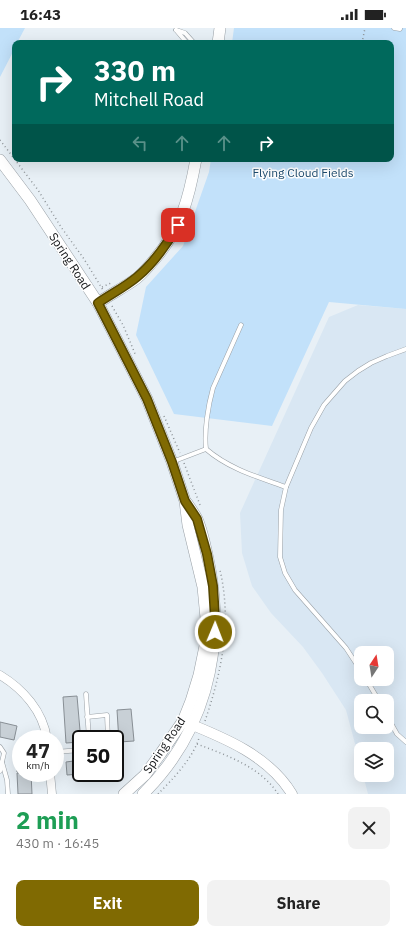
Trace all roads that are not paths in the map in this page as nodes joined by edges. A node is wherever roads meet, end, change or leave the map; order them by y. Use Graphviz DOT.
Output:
graph roads {
  1 [pos="220,28"];
  2 [pos="394,28"];
  3 [pos="400,28"];
  4 [pos="184,40"];
  5 [pos="191,40"];
  6 [pos="218,40"];
  7 [pos="0,160"];
  8 [pos="195,162"];
  9 [pos="102,296"];
  10 [pos="241,325"];
  11 [pos="406,349"];
  12 [pos="206,449"];
  13 [pos="177,460"];
  14 [pos="286,487"];
  15 [pos="354,660"];
  16 [pos="0,675"];
  17 [pos="86,694"];
  18 [pos="88,717"];
  19 [pos="192,725"];
  20 [pos="394,729"];
  21 [pos="44,730"];
  22 [pos="89,730"];
  23 [pos="108,730"];
  24 [pos="406,742"];
  25 [pos="0,747"];
  26 [pos="2,762"];
  27 [pos="0,771"];
  28 [pos="51,782"];
  29 [pos="8,794"];
  30 [pos="52,794"];
  31 [pos="124,794"];
  32 [pos="143,794"];
  33 [pos="292,794"];
  1 -- 6 [label="main road"];
  2 -- 3 [label="lane"];
  4 -- 5 [label="lane"];
  7 -- 9 [label="main road, Spring Road"];
  8 -- 9 [label="main road"];
  9 -- 13 [label="main road, Spring Road"];
  10 -- 12 [label="lane"];
  11 -- 14 [label="lane"];
  12 -- 13 [label="lane"];
  12 -- 14 [label="lane"];
  13 -- 19 [label="main road, Spring Road"];
  14 -- 15 [label="lane"];
  16 -- 21 [label="street"];
  17 -- 18 [label="lane"];
  18 -- 22 [label="lane"];
  18 -- 23 [label="lane"];
  19 -- 31 [label="main road, Spring Road"];
  19 -- 32 [label="main road, Spring Road"];
  19 -- 33 [label="street"];
  20 -- 24 [label="lane"];
  25 -- 26 [label="lane"];
  26 -- 27 [label="lane"];
  26 -- 29 [label="lane"];
  28 -- 30 [label="street"];
}
